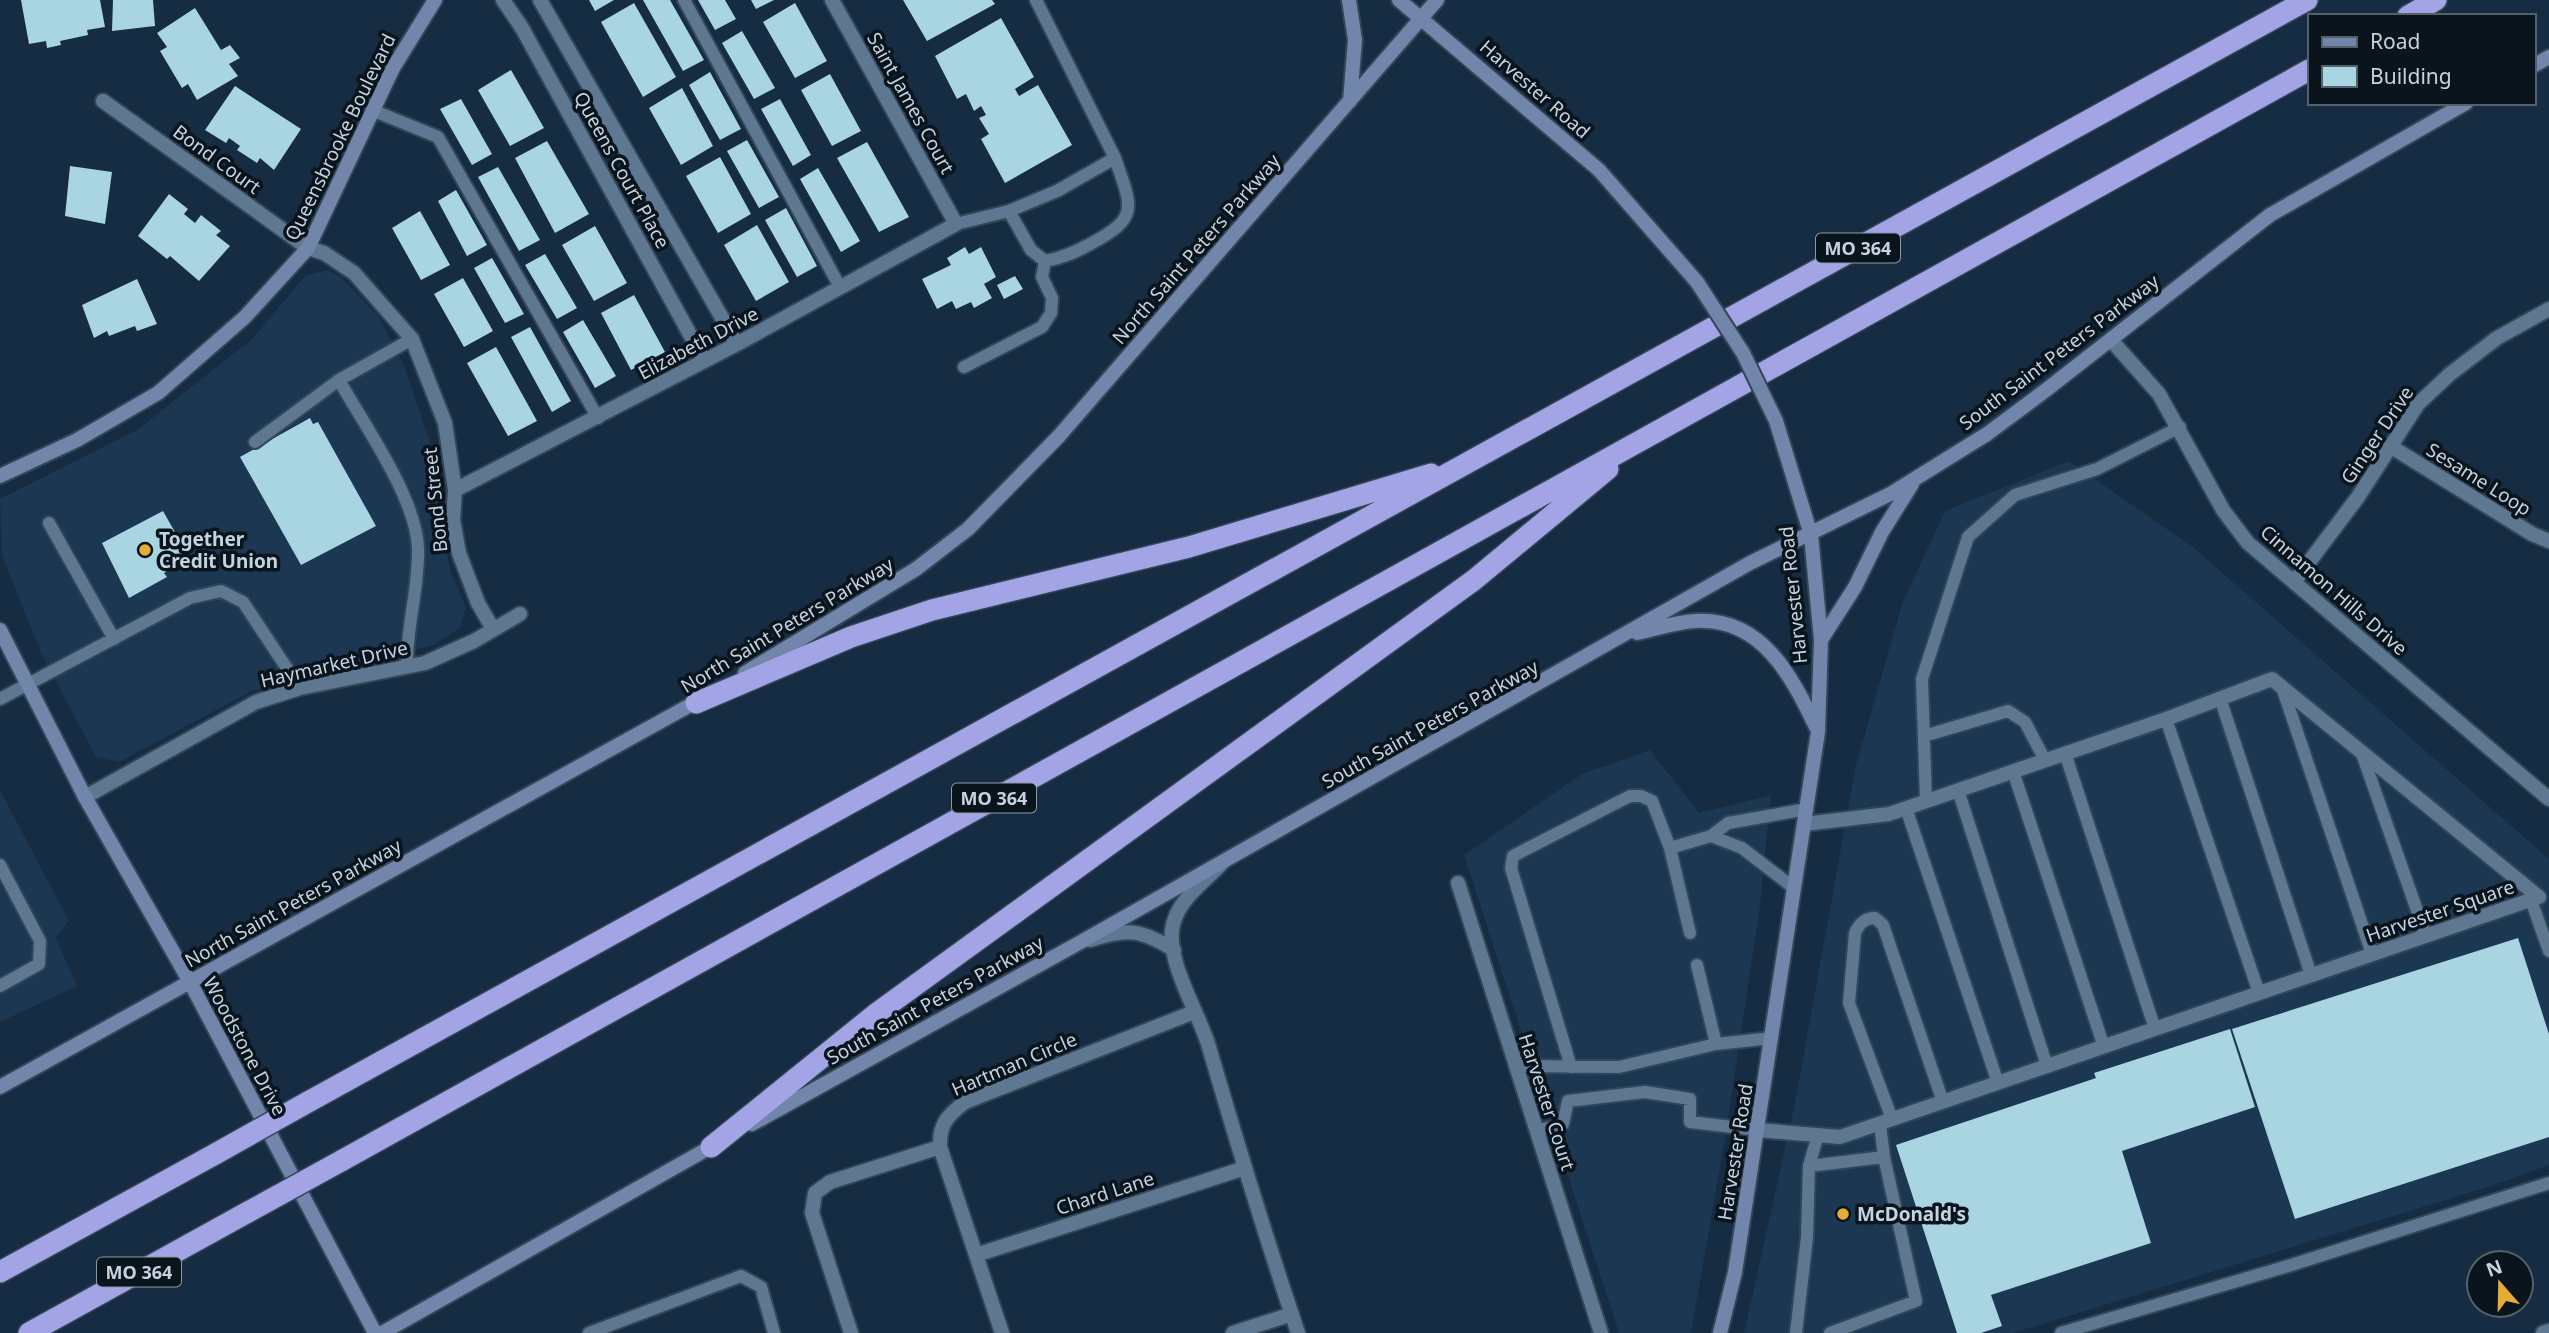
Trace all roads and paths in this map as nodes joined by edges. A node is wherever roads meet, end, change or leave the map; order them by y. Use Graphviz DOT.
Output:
graph roads {
  1 [pos="435,0"];
  2 [pos="503,0"];
  3 [pos="540,0"];
  4 [pos="684,0"];
  5 [pos="832,0"];
  6 [pos="1036,0"];
  7 [pos="1349,0"];
  8 [pos="1399,0"];
  9 [pos="1437,0"];
  10 [pos="2307,0"];
  11 [pos="2436,0"];
  12 [pos="2411,14"];
  13 [pos="1421,20"];
  14 [pos="2308,71"];
  15 [pos="103,101"];
  16 [pos="1350,102"];
  17 [pos="2462,105"];
  18 [pos="372,110"];
  19 [pos="1115,158"];
  20 [pos="1009,211"];
  21 [pos="956,224"];
  22 [pos="309,248"];
  23 [pos="1045,261"];
  24 [pos="840,287"];
  25 [pos="2549,309"];
  26 [pos="412,339"];
  27 [pos="2111,340"];
  28 [pos="737,344"];
  29 [pos="704,360"];
  30 [pos="964,368"];
  31 [pos="339,380"];
  32 [pos="598,418"];
  33 [pos="2180,427"];
  34 [pos="1647,436"];
  35 [pos="255,442"];
  36 [pos="2390,446"];
  37 [pos="1476,459"];
  38 [pos="0,476"];
  39 [pos="1916,478"];
  40 [pos="456,490"];
  41 [pos="49,523"];
  42 [pos="1811,535"];
  43 [pos="2549,541"];
  44 [pos="2294,582"];
  45 [pos="520,614"];
  46 [pos="493,629"];
  47 [pos="1,633"];
  48 [pos="1625,636"];
  49 [pos="114,639"];
  50 [pos="1821,640"];
  51 [pos="407,667"];
  52 [pos="26,685"];
  53 [pos="2282,686"];
  54 [pos="300,688"];
  55 [pos="2220,698"];
  56 [pos="0,699"];
  57 [pos="696,703"];
  58 [pos="2166,719"];
  59 [pos="1818,732"];
  60 [pos="1924,736"];
  61 [pos="2361,751"];
  62 [pos="2065,753"];
  63 [pos="2045,760"];
  64 [pos="2012,771"];
  65 [pos="1958,790"];
  66 [pos="85,797"];
  67 [pos="2549,799"];
  68 [pos="1926,801"];
  69 [pos="1906,808"];
  70 [pos="1807,809"];
  71 [pos="1804,824"];
  72 [pos="1711,836"];
  73 [pos="1670,848"];
  74 [pos="1222,863"];
  75 [pos="0,865"];
  76 [pos="1458,883"];
  77 [pos="1794,888"];
  78 [pos="2540,899"];
  79 [pos="1690,933"];
  80 [pos="2426,936"];
  81 [pos="1079,943"];
  82 [pos="1174,950"];
  83 [pos="2549,951"];
  84 [pos="2372,954"];
  85 [pos="1697,965"];
  86 [pos="2311,975"];
  87 [pos="190,982"];
  88 [pos="0,986"];
  89 [pos="2259,993"];
  90 [pos="1194,1012"];
  91 [pos="2155,1029"];
  92 [pos="1772,1038"];
  93 [pos="1716,1044"];
  94 [pos="2104,1047"];
  95 [pos="1515,1066"];
  96 [pos="2047,1066"];
  97 [pos="1570,1067"];
  98 [pos="1998,1083"];
  99 [pos="0,1087"];
  100 [pos="1943,1102"];
  101 [pos="1886,1122"];
  102 [pos="1758,1129"];
  103 [pos="1536,1131"];
  104 [pos="1818,1135"];
  105 [pos="711,1147"];
  106 [pos="940,1147"];
  107 [pos="1884,1157"];
  108 [pos="1809,1166"];
  109 [pos="1245,1167"];
  110 [pos="2549,1183"];
  111 [pos="976,1255"];
  112 [pos="0,1272"];
  113 [pos="1292,1314"];
  114 [pos="2549,1331"];
  115 [pos="29,1333"];
  116 [pos="375,1333"];
  117 [pos="382,1333"];
  118 [pos="589,1333"];
  119 [pos="774,1333"];
  120 [pos="851,1333"];
  121 [pos="1002,1333"];
  122 [pos="1233,1333"];
  123 [pos="1298,1333"];
  124 [pos="1601,1333"];
  125 [pos="1720,1333"];
  126 [pos="1796,1333"];
  127 [pos="1830,1333"];
  128 [pos="2061,1333"];
  129 [pos="2543,1333"];
  1 -- 18 [label="main road, Queensbrooke Boulevard"];
  2 -- 29 [label="street, Queens Court Place"];
  3 -- 28 [label="street, Queens Court Place"];
  4 -- 24 [label="lane"];
  5 -- 21 [label="street, Saint James Court"];
  6 -- 19 [label="lane"];
  7 -- 16 [label="main road"];
  8 -- 13 [label="main road, Harvester Road"];
  9 -- 13 [label="main road, North Saint Peters Parkway"];
  10 -- 37 [label="highway, MO 364"];
  11 -- 12 [label="highway"];
  13 -- 16 [label="main road, North Saint Peters Parkway"];
  13 -- 42 [label="main road, Harvester Road, bridge"];
  14 -- 34 [label="highway, MO 364"];
  15 -- 22 [label="street, Bond Court"];
  16 -- 57 [label="main road, North Saint Peters Parkway"];
  17 -- 27 [label="main road, South Saint Peters Parkway"];
  18 -- 22 [label="main road, Queensbrooke Boulevard"];
  18 -- 32 [label="lane"];
  19 -- 20 [label="lane"];
  19 -- 23 [label="lane"];
  20 -- 21 [label="lane"];
  20 -- 23 [label="lane"];
  21 -- 24 [label="street, Elizabeth Drive"];
  22 -- 26 [label="street, Bond Street"];
  22 -- 38 [label="main road, Queensbrooke Boulevard"];
  23 -- 30 [label="lane"];
  24 -- 28 [label="street, Elizabeth Drive"];
  25 -- 36 [label="street, Ginger Drive"];
  26 -- 31 [label="lane"];
  26 -- 40 [label="street, Bond Street"];
  27 -- 33 [label="street, Cinnamon Hills Drive"];
  27 -- 39 [label="main road, South Saint Peters Parkway"];
  28 -- 29 [label="street, Elizabeth Drive"];
  29 -- 32 [label="street, Elizabeth Drive"];
  31 -- 35 [label="lane"];
  31 -- 51 [label="lane"];
  32 -- 40 [label="street, Elizabeth Drive"];
  33 -- 44 [label="street, Cinnamon Hills Drive"];
  33 -- 60 [label="lane"];
  34 -- 105 [label="highway"];
  34 -- 115 [label="highway, MO 364, bridge"];
  36 -- 43 [label="street, Sesame Loop"];
  36 -- 44 [label="street, Ginger Drive"];
  37 -- 57 [label="highway"];
  37 -- 112 [label="highway, MO 364, bridge"];
  39 -- 42 [label="main road, South Saint Peters Parkway"];
  39 -- 50 [label="main road"];
  40 -- 46 [label="street, Bond Street"];
  41 -- 49 [label="lane"];
  42 -- 48 [label="main road, South Saint Peters Parkway"];
  42 -- 50 [label="main road, Harvester Road"];
  44 -- 67 [label="street, Cinnamon Hills Drive"];
  45 -- 46 [label="street, Haymarket Drive"];
  46 -- 51 [label="street, Haymarket Drive"];
  47 -- 52 [label="main road, Woodstone Drive"];
  48 -- 59 [label="main road"];
  48 -- 74 [label="main road, South Saint Peters Parkway"];
  49 -- 52 [label="lane"];
  49 -- 54 [label="lane"];
  50 -- 59 [label="main road, Harvester Road"];
  51 -- 54 [label="street, Haymarket Drive"];
  52 -- 56 [label="lane"];
  52 -- 66 [label="main road, Woodstone Drive"];
  53 -- 55 [label="street"];
  53 -- 61 [label="street, Harvester Square"];
  53 -- 84 [label="lane"];
  54 -- 66 [label="street, Haymarket Drive"];
  55 -- 58 [label="street"];
  55 -- 86 [label="lane"];
  57 -- 87 [label="main road, North Saint Peters Parkway"];
  58 -- 62 [label="street"];
  58 -- 89 [label="lane"];
  59 -- 70 [label="main road, Harvester Road"];
  60 -- 63 [label="lane"];
  60 -- 68 [label="lane"];
  61 -- 78 [label="street, Harvester Square"];
  61 -- 80 [label="lane"];
  62 -- 63 [label="street"];
  62 -- 91 [label="lane"];
  63 -- 64 [label="street"];
  64 -- 65 [label="street"];
  64 -- 94 [label="lane"];
  65 -- 68 [label="street"];
  65 -- 96 [label="lane"];
  66 -- 87 [label="main road, Woodstone Drive"];
  68 -- 69 [label="street"];
  69 -- 71 [label="street"];
  69 -- 98 [label="lane"];
  70 -- 71 [label="main road, Harvester Road"];
  70 -- 72 [label="lane"];
  71 -- 77 [label="main road, Harvester Road"];
  72 -- 73 [label="lane"];
  72 -- 77 [label="lane"];
  73 -- 79 [label="lane"];
  73 -- 97 [label="lane"];
  74 -- 81 [label="main road, South Saint Peters Parkway"];
  74 -- 82 [label="street"];
  75 -- 88 [label="lane"];
  76 -- 95 [label="street, Harvester Court"];
  77 -- 92 [label="main road, Harvester Road"];
  78 -- 80 [label="street, Harvester Square"];
  78 -- 83 [label="lane"];
  80 -- 84 [label="street, Harvester Square"];
  81 -- 82 [label="street"];
  81 -- 105 [label="main road, South Saint Peters Parkway"];
  82 -- 90 [label="street"];
  84 -- 86 [label="street, Harvester Square"];
  85 -- 93 [label="lane"];
  86 -- 89 [label="street, Harvester Square"];
  87 -- 99 [label="main road, North Saint Peters Parkway"];
  87 -- 116 [label="main road, Woodstone Drive"];
  89 -- 91 [label="street, Harvester Square"];
  90 -- 106 [label="street, Hartman Circle"];
  90 -- 109 [label="street"];
  91 -- 94 [label="street, Harvester Square"];
  92 -- 93 [label="lane"];
  92 -- 102 [label="main road, Harvester Road"];
  93 -- 97 [label="lane"];
  94 -- 96 [label="street, Harvester Square"];
  95 -- 97 [label="lane"];
  95 -- 103 [label="street, Harvester Court"];
  96 -- 98 [label="street, Harvester Square"];
  98 -- 100 [label="street, Harvester Square"];
  100 -- 101 [label="street, Harvester Square"];
  100 -- 101 [label="lane"];
  101 -- 104 [label="street, Harvester Square"];
  101 -- 107 [label="lane"];
  102 -- 103 [label="lane"];
  102 -- 104 [label="street, Harvester Square"];
  102 -- 125 [label="main road, Harvester Road"];
  103 -- 124 [label="street, Harvester Court"];
  104 -- 108 [label="lane"];
  105 -- 117 [label="main road, South Saint Peters Parkway"];
  106 -- 111 [label="street"];
  106 -- 120 [label="street"];
  107 -- 108 [label="lane"];
  107 -- 127 [label="lane"];
  108 -- 126 [label="lane"];
  109 -- 111 [label="street, Chard Lane"];
  109 -- 113 [label="street"];
  110 -- 128 [label="lane"];
  111 -- 121 [label="street"];
  113 -- 122 [label="street"];
  113 -- 123 [label="street"];
  114 -- 129 [label="street"];
  118 -- 119 [label="lane"];
}
